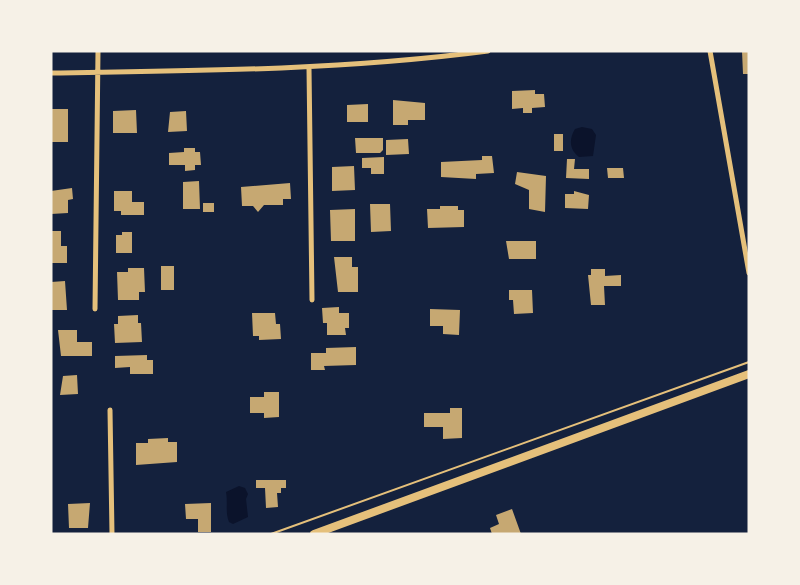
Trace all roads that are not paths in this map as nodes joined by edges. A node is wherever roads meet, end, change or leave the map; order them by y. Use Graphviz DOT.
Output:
graph roads {
  1 [pos="98,51"];
  2 [pos="488,51"];
  3 [pos="710,51"];
  4 [pos="309,68"];
  5 [pos="97,72"];
  6 [pos="51,73"];
  7 [pos="749,273"];
  8 [pos="312,300"];
  9 [pos="95,309"];
  10 [pos="749,374"];
  11 [pos="110,410"];
  12 [pos="112,534"];
  13 [pos="314,534"];
  1 -- 5 [label="street"];
  2 -- 4 [label="street"];
  3 -- 7 [label="street"];
  4 -- 5 [label="street"];
  4 -- 8 [label="street"];
  5 -- 6 [label="street"];
  5 -- 9 [label="street"];
  10 -- 13 [label="main road"];
  11 -- 12 [label="street"];
}
